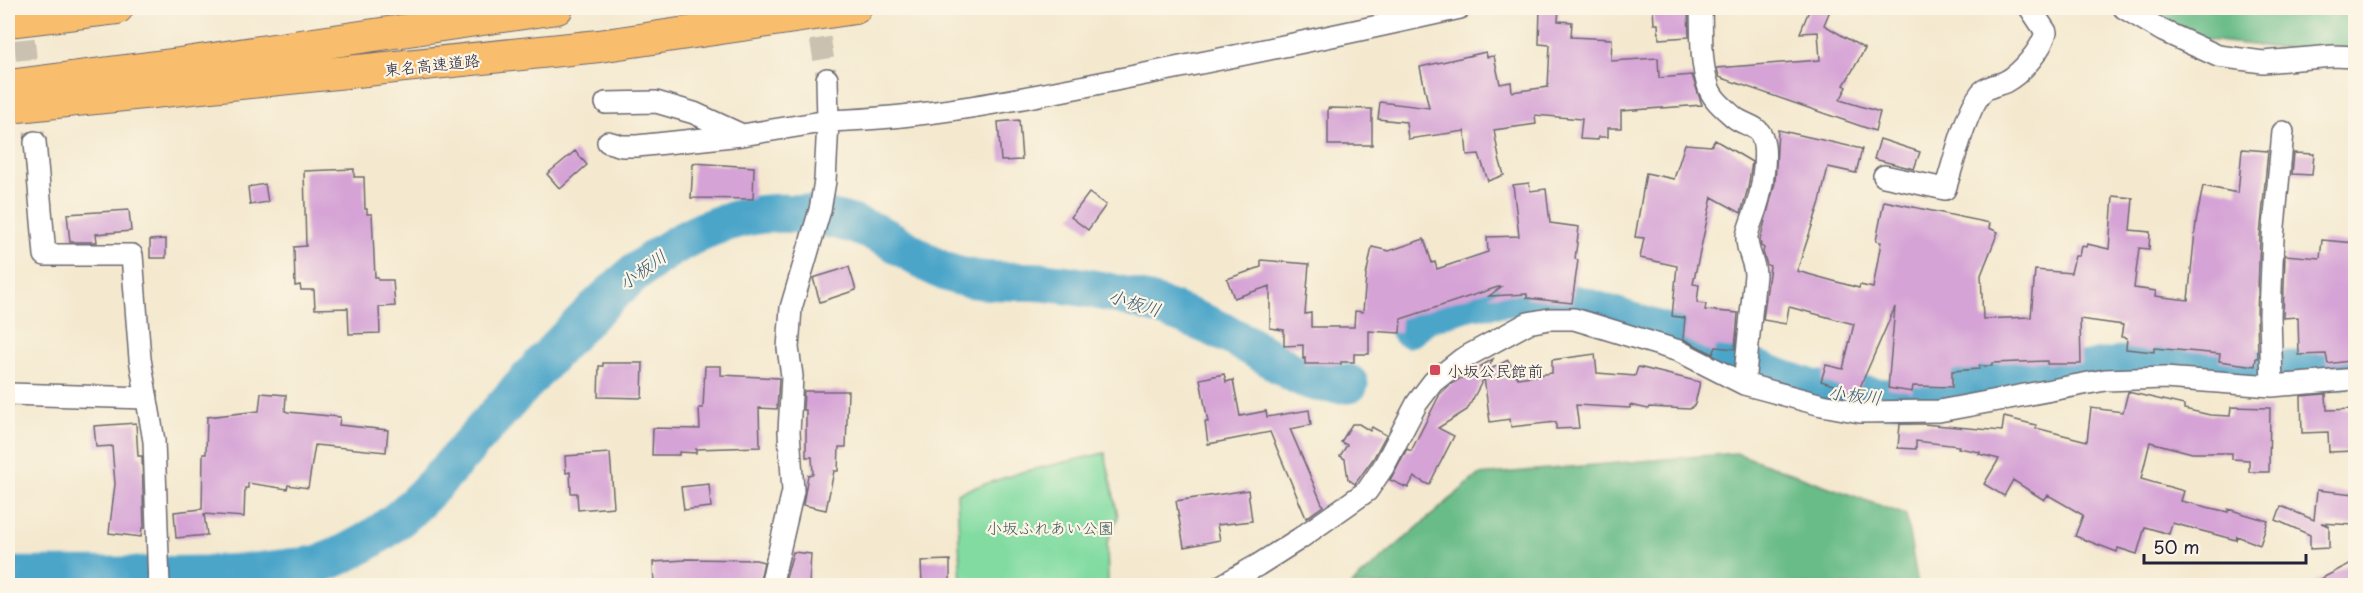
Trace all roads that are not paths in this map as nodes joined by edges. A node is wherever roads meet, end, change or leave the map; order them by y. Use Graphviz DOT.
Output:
graph roads {
  1 [pos="117,8"];
  2 [pos="557,8"];
  3 [pos="855,8"];
  4 [pos="1460,8"];
  5 [pos="1701,8"];
  6 [pos="2030,8"];
  7 [pos="2124,8"];
  8 [pos="8,21"];
  9 [pos="2355,57"];
  10 [pos="827,79"];
  11 [pos="8,86"];
  12 [pos="606,103"];
  13 [pos="8,107"];
  14 [pos="828,121"];
  15 [pos="2283,132"];
  16 [pos="742,135"];
  17 [pos="35,142"];
  18 [pos="608,142"];
  19 [pos="1884,176"];
  20 [pos="2355,379"];
  21 [pos="1744,384"];
  22 [pos="2272,386"];
  23 [pos="8,394"];
  24 [pos="147,398"];
  25 [pos="159,585"];
  26 [pos="771,585"];
  27 [pos="1221,585"];
  1 -- 8 [label="highway"];
  2 -- 11 [label="highway, 東名高速道路"];
  3 -- 13 [label="highway, 東名高速道路"];
  4 -- 14 [label="street"];
  5 -- 21 [label="street"];
  6 -- 19 [label="street"];
  7 -- 9 [label="street"];
  10 -- 14 [label="street"];
  12 -- 16 [label="street"];
  14 -- 16 [label="street"];
  14 -- 26 [label="street"];
  15 -- 22 [label="street"];
  16 -- 18 [label="street"];
  17 -- 24 [label="street"];
  20 -- 22 [label="street"];
  21 -- 22 [label="street"];
  21 -- 27 [label="street"];
  23 -- 24 [label="street"];
  24 -- 25 [label="street"];
}
